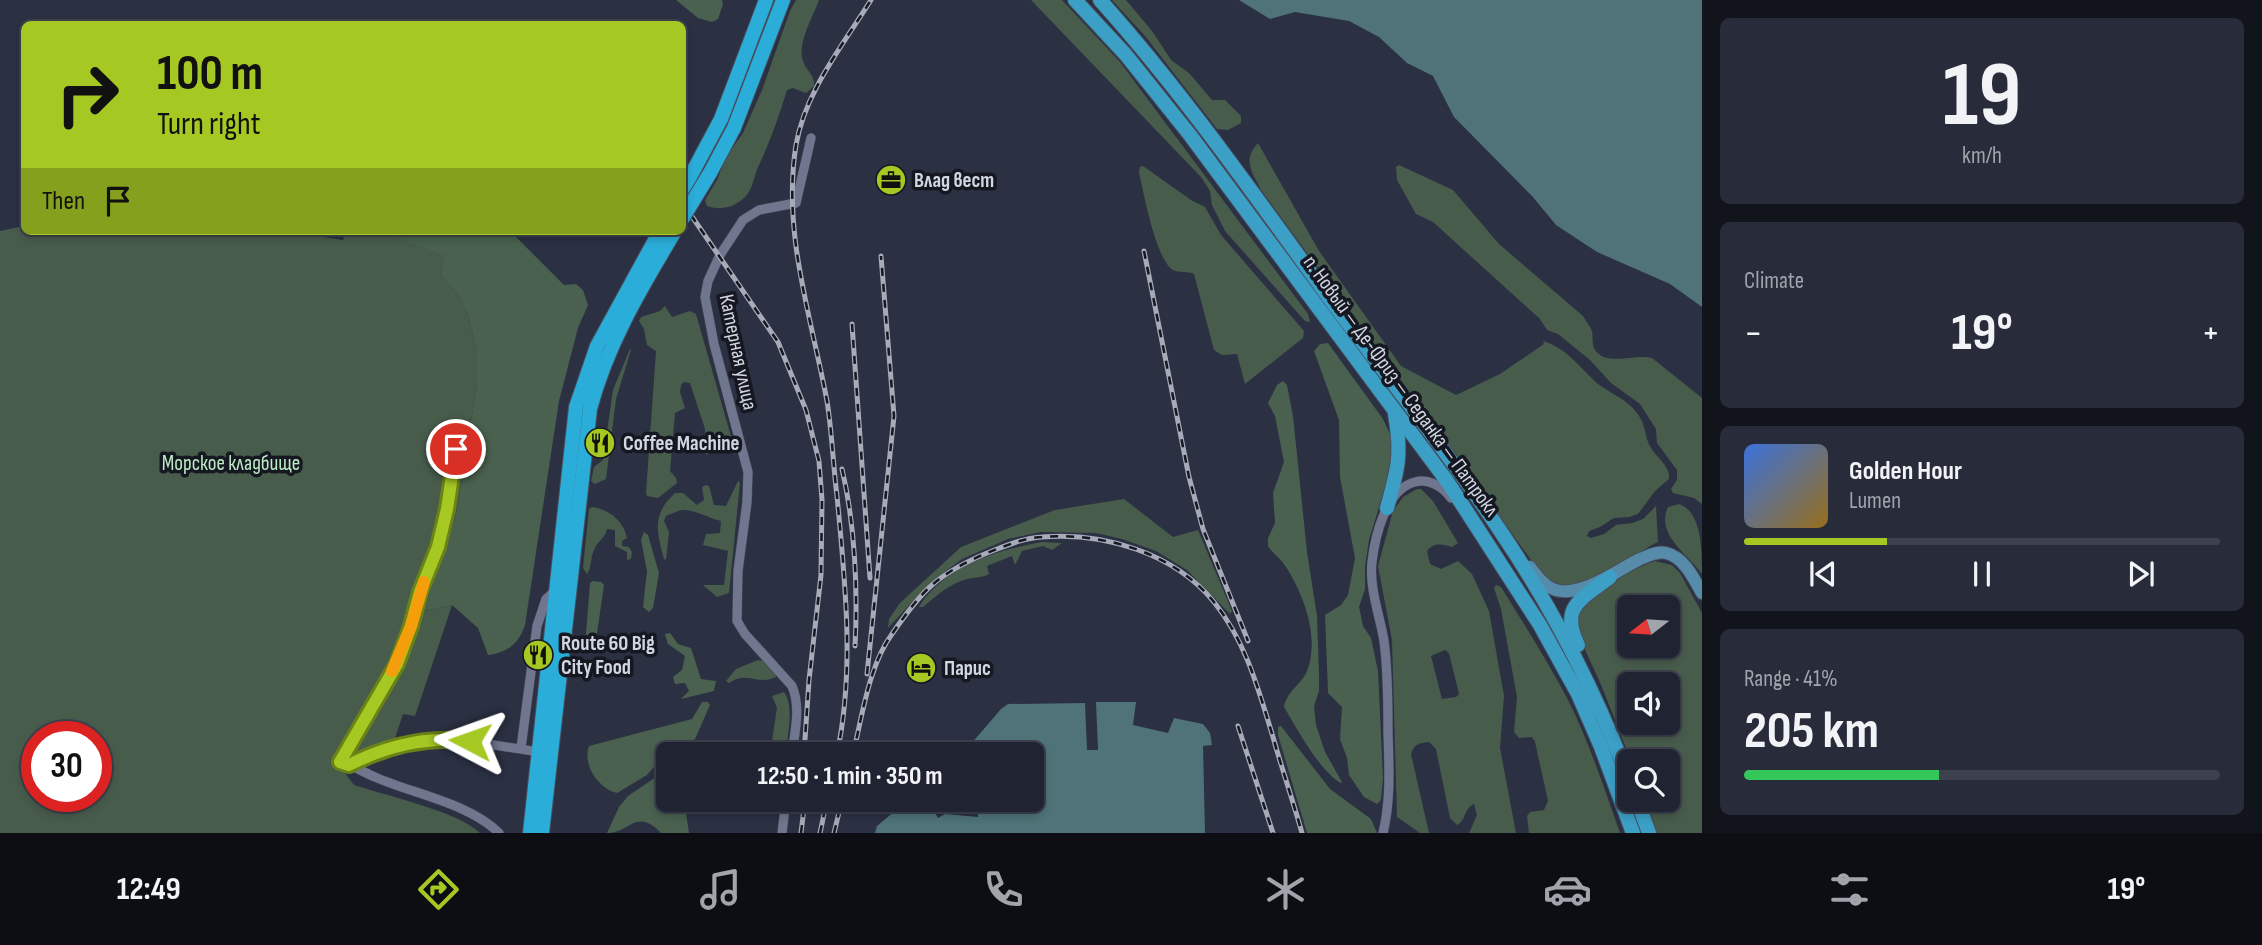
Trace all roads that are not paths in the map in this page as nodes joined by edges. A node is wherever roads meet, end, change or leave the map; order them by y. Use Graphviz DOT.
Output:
graph roads {
  1 [pos="766,0"];
  2 [pos="1075,0"];
  3 [pos="1100,0"];
  4 [pos="783,3"];
  5 [pos="811,138"];
  6 [pos="704,168"];
  7 [pos="686,188"];
  8 [pos="686,210"];
  9 [pos="658,235"];
  10 [pos="672,235"];
  11 [pos="639,279"];
  12 [pos="1394,409"];
  13 [pos="456,449"];
  14 [pos="1387,508"];
  15 [pos="1511,547"];
  16 [pos="1496,555"];
  17 [pos="1610,577"];
  18 [pos="556,590"];
  19 [pos="1702,593"];
  20 [pos="1597,702"];
  21 [pos="793,742"];
  22 [pos="521,748"];
  23 [pos="1617,751"];
  24 [pos="539,752"];
  25 [pos="349,765"];
  26 [pos="785,812"];
  27 [pos="1641,812"];
  28 [pos="499,833"];
  29 [pos="530,833"];
  30 [pos="542,833"];
  31 [pos="782,833"];
  32 [pos="1383,833"];
  33 [pos="1633,833"];
  34 [pos="1649,833"];
  1 -- 6 [label="highway"];
  2 -- 12 [label="main road, п. Новый — Де-Фриз — Седанка — Патрокл"];
  3 -- 15 [label="main road, п. Новый — Де-Фриз — Седанка — Патрокл"];
  4 -- 6 [label="highway"];
  5 -- 21 [label="street, Катерная улица"];
  6 -- 7 [label="highway"];
  6 -- 8 [label="highway, bridge"];
  9 -- 11 [label="highway"];
  10 -- 11 [label="highway"];
  11 -- 18 [label="highway"];
  11 -- 30 [label="highway"];
  12 -- 14 [label="main road"];
  12 -- 16 [label="main road, п. Новый — Де-Фриз — Седанка — Патрокл"];
  13 -- 25 [label="street"];
  14 -- 16 [label="street"];
  14 -- 32 [label="street"];
  15 -- 17 [label="main road"];
  15 -- 20 [label="main road, п. Новый — Де-Фриз — Седанка — Патрокл"];
  16 -- 33 [label="main road, п. Новый — Де-Фриз — Седанка — Патрокл"];
  17 -- 19 [label="main road"];
  17 -- 20 [label="main road"];
  18 -- 22 [label="street"];
  18 -- 24 [label="highway"];
  20 -- 23 [label="main road, п. Новый — Де-Фриз — Седанка — Патрокл"];
  22 -- 24 [label="street"];
  22 -- 25 [label="street"];
  24 -- 29 [label="highway"];
  25 -- 28 [label="street"];
  26 -- 31 [label="street"];
  27 -- 34 [label="main road"];
}
